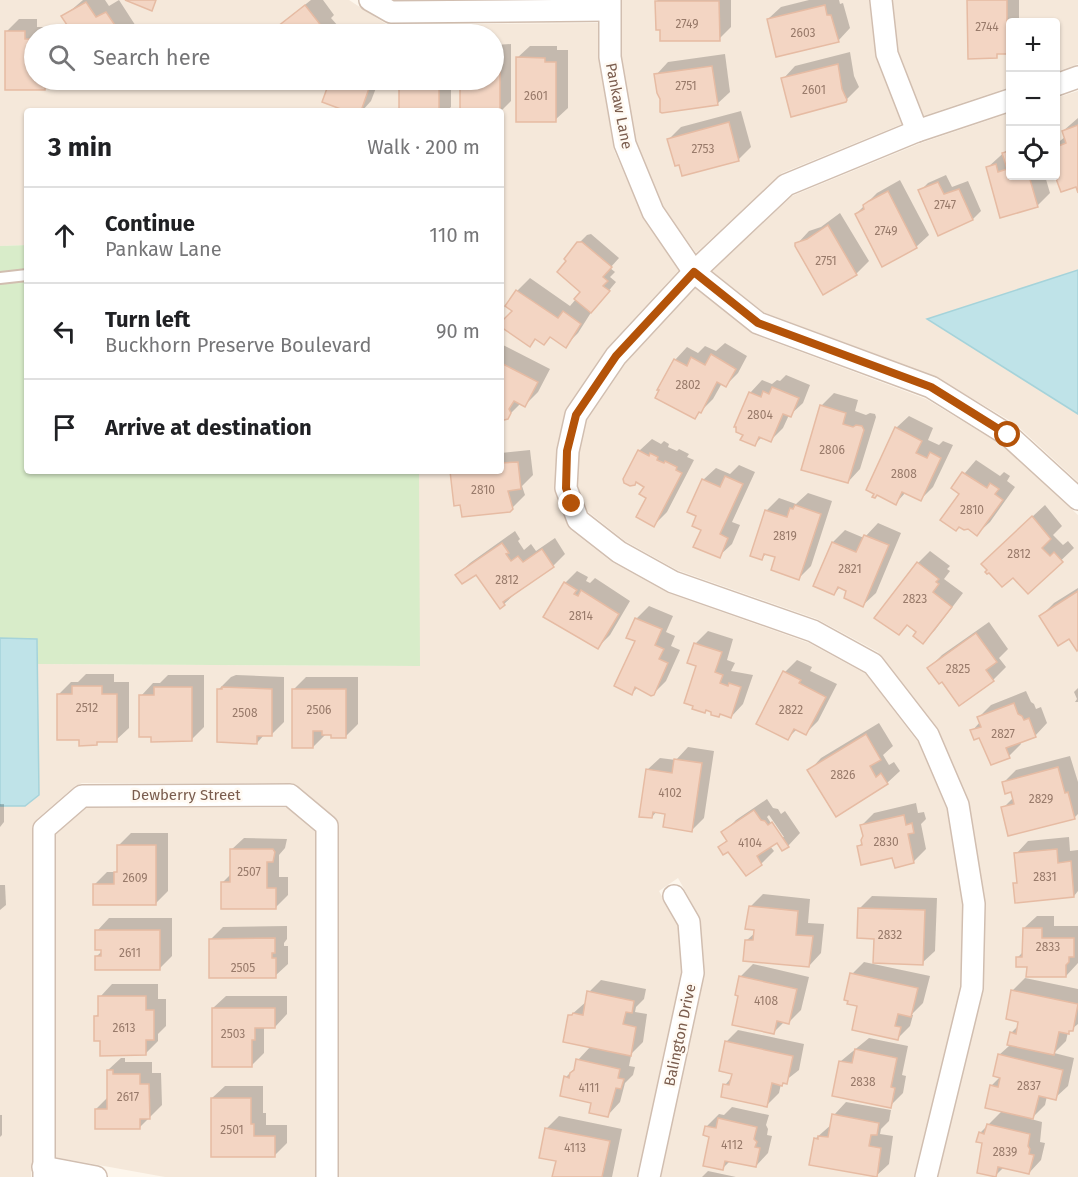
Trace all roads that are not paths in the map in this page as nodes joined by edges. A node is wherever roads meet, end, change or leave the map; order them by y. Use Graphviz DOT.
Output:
graph roads {
  1 [pos="370,0"];
  2 [pos="881,0"];
  3 [pos="610,5"];
  4 [pos="1078,77"];
  5 [pos="1060,84"];
  6 [pos="1006,102"];
  7 [pos="917,131"];
  8 [pos="694,272"];
  9 [pos="24,275"];
  10 [pos="0,278"];
  11 [pos="1078,499"];
  12 [pos="674,896"];
  13 [pos="43,1172"];
  14 [pos="96,1177"];
  15 [pos="327,1177"];
  16 [pos="649,1177"];
  17 [pos="926,1177"];
  1 -- 3 [label="street, Pankaw Lane"];
  2 -- 7 [label="street"];
  3 -- 8 [label="street, Pankaw Lane"];
  4 -- 5 [label="street"];
  6 -- 7 [label="street"];
  7 -- 8 [label="street"];
  8 -- 11 [label="street, Pankaw Lane"];
  8 -- 17 [label="street"];
  9 -- 10 [label="lane"];
  12 -- 16 [label="street, Balington Drive"];
  13 -- 14 [label="street"];
  13 -- 15 [label="street, Dewberry Street"];
}
